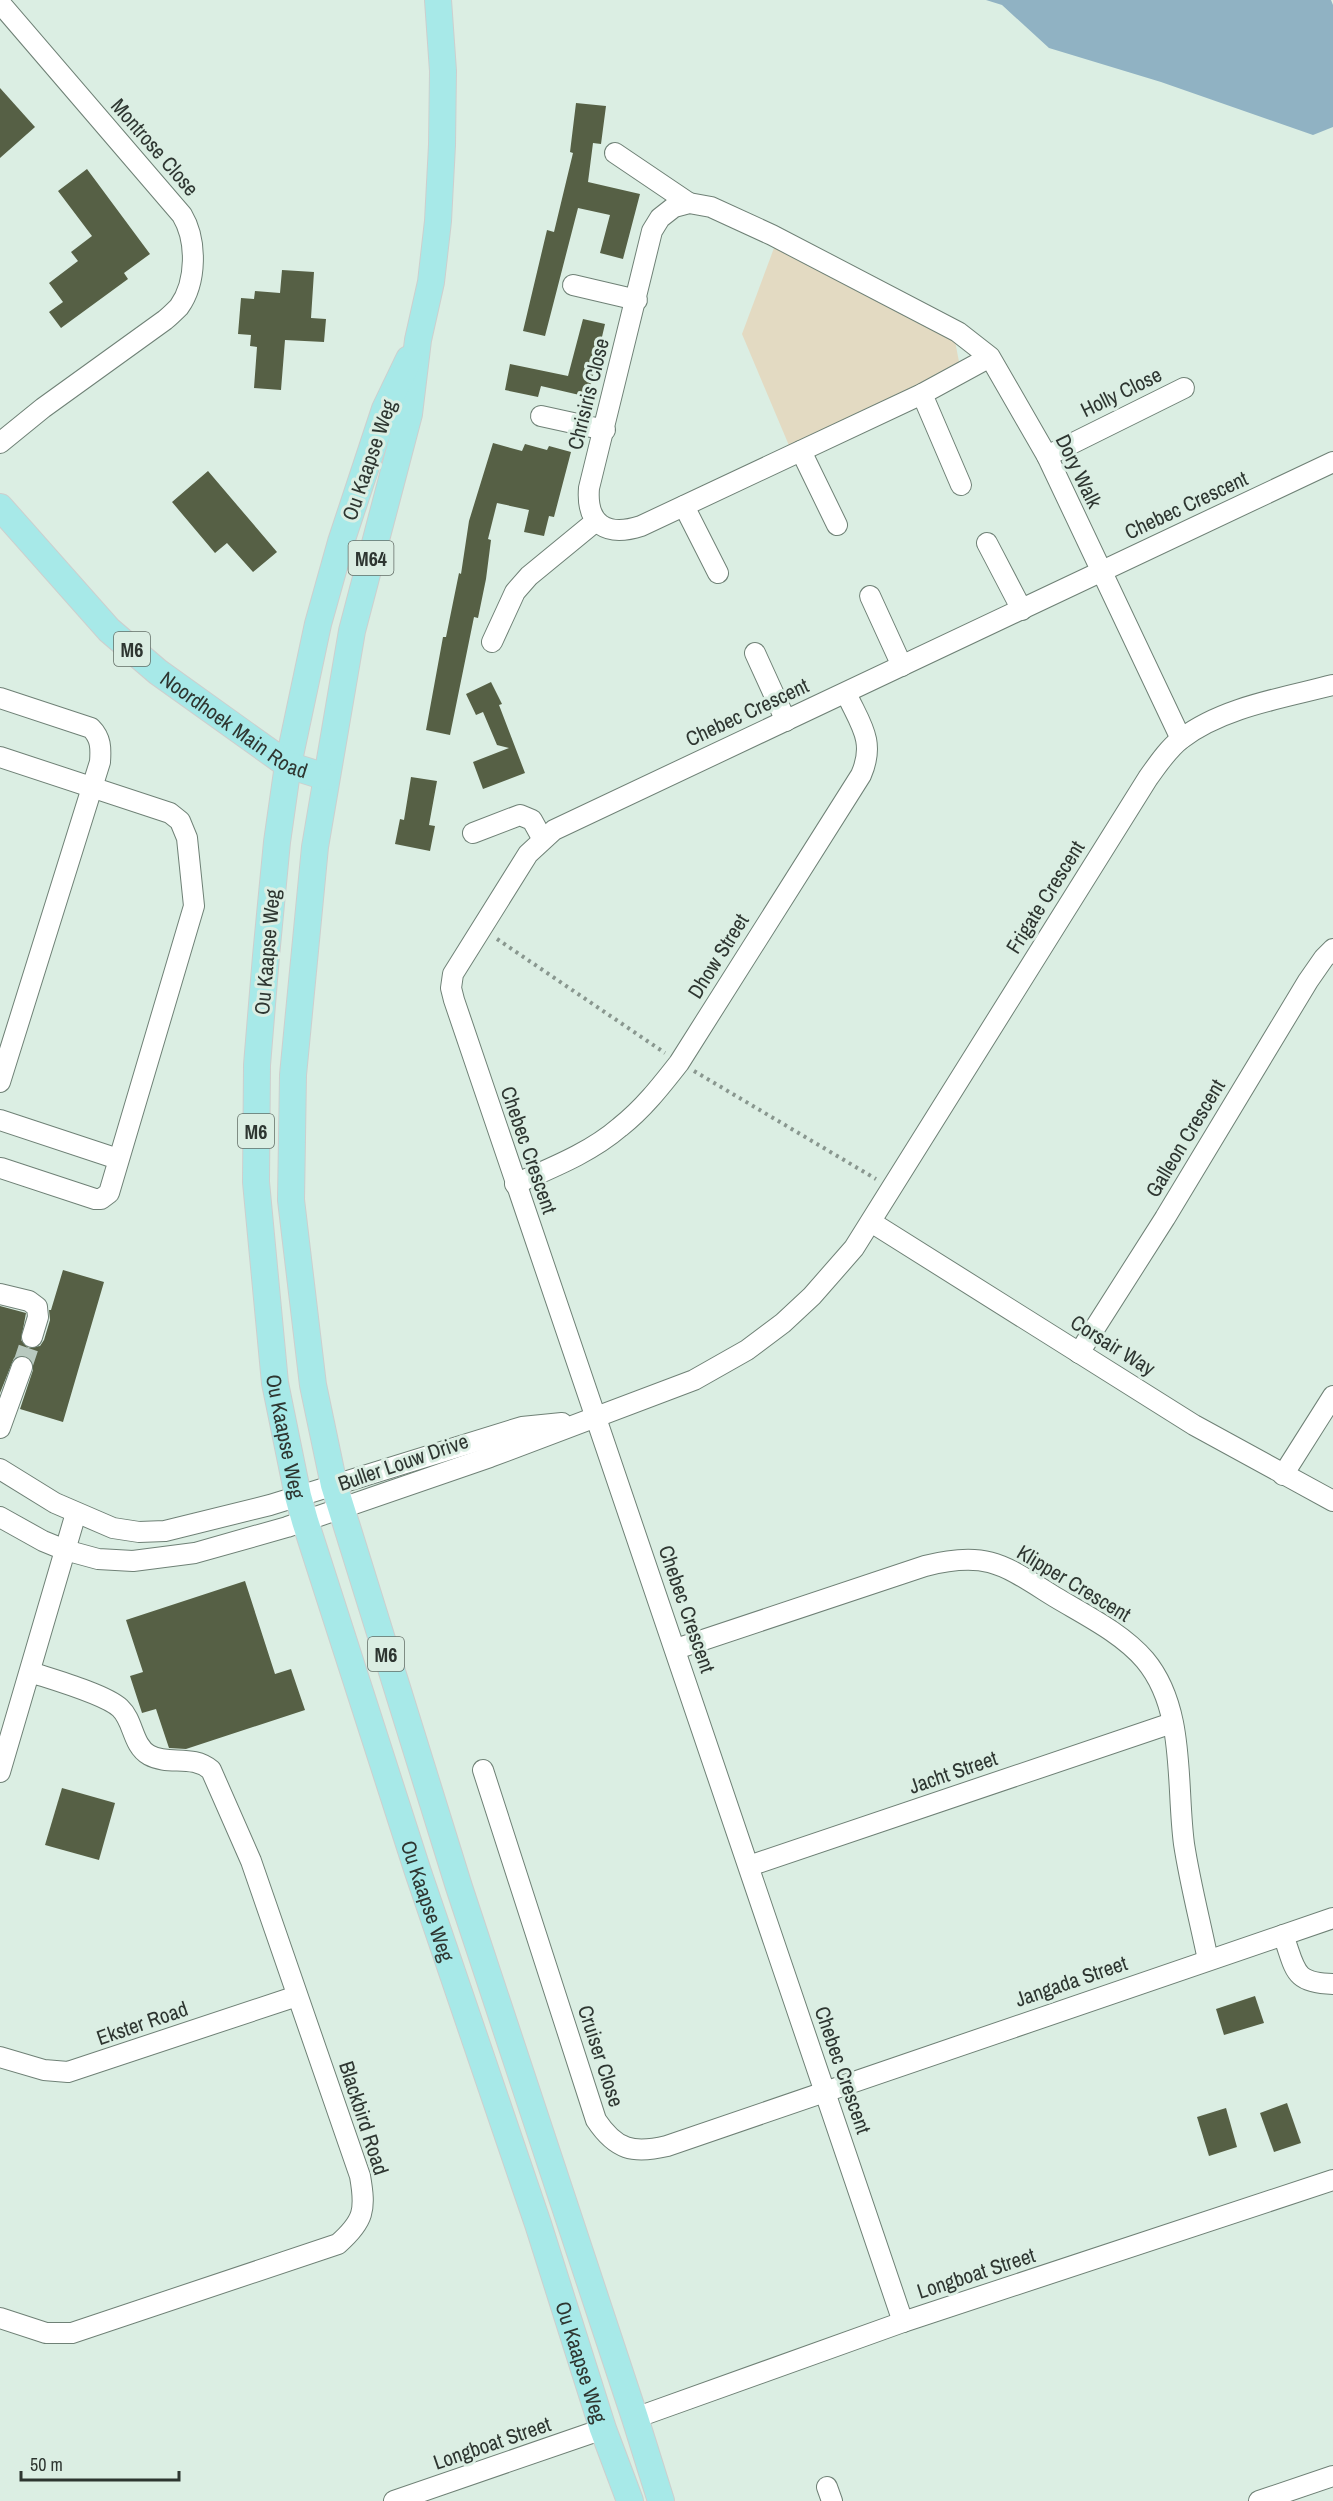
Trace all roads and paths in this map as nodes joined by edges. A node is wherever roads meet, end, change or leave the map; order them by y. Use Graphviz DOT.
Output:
graph roads {
  1 [pos="438,0"];
  2 [pos="0,3"];
  3 [pos="615,153"];
  4 [pos="689,203"];
  5 [pos="573,285"];
  6 [pos="637,300"];
  7 [pos="418,340"];
  8 [pos="990,357"];
  9 [pos="1184,388"];
  10 [pos="922,394"];
  11 [pos="541,416"];
  12 [pos="604,429"];
  13 [pos="0,443"];
  14 [pos="801,451"];
  15 [pos="1047,456"];
  16 [pos="1333,462"];
  17 [pos="962,485"];
  18 [pos="684,506"];
  19 [pos="0,507"];
  20 [pos="596,521"];
  21 [pos="837,525"];
  22 [pos="987,543"];
  23 [pos="1101,572"];
  24 [pos="718,573"];
  25 [pos="870,596"];
  26 [pos="1022,610"];
  27 [pos="492,642"];
  28 [pos="755,653"];
  29 [pos="902,666"];
  30 [pos="1333,686"];
  31 [pos="846,693"];
  32 [pos="0,698"];
  33 [pos="786,721"];
  34 [pos="1181,739"];
  35 [pos="0,757"];
  36 [pos="288,765"];
  37 [pos="326,777"];
  38 [pos="92,787"];
  39 [pos="473,833"];
  40 [pos="542,838"];
  41 [pos="1333,949"];
  42 [pos="0,1082"];
  43 [pos="0,1120"];
  44 [pos="118,1159"];
  45 [pos="1,1168"];
  46 [pos="515,1184"];
  47 [pos="871,1222"];
  48 [pos="0,1294"];
  49 [pos="32,1337"];
  50 [pos="1079,1353"];
  51 [pos="22,1367"];
  52 [pos="1333,1396"];
  53 [pos="588,1419"];
  54 [pos="0,1428"];
  55 [pos="0,1469"];
  56 [pos="1283,1475"];
  57 [pos="334,1485"];
  58 [pos="297,1496"];
  59 [pos="1333,1501"];
  60 [pos="341,1510"];
  61 [pos="76,1513"];
  62 [pos="1,1517"];
  63 [pos="305,1521"];
  64 [pos="65,1550"];
  65 [pos="676,1648"];
  66 [pos="30,1672"];
  67 [pos="1172,1723"];
  68 [pos="483,1770"];
  69 [pos="0,1772"];
  70 [pos="749,1866"];
  71 [pos="1333,1918"];
  72 [pos="1283,1935"];
  73 [pos="1208,1960"];
  74 [pos="1333,1984"];
  75 [pos="297,1996"];
  76 [pos="0,2057"];
  77 [pos="825,2091"];
  78 [pos="1333,2180"];
  79 [pos="0,2318"];
  80 [pos="903,2322"];
  81 [pos="635,2418"];
  82 [pos="603,2429"];
  83 [pos="1333,2476"];
  84 [pos="394,2501"];
  85 [pos="630,2501"];
  86 [pos="661,2501"];
  87 [pos="1259,2501"];
  1 -- 7 [label="main road, Ou Kaapse Weg / M64"];
  2 -- 13 [label="street, Montrose Close"];
  3 -- 4 [label="street"];
  4 -- 6 [label="street, Chrisiris Close"];
  4 -- 8 [label="street"];
  5 -- 6 [label="street"];
  6 -- 12 [label="street, Chrisiris Close"];
  7 -- 36 [label="main road, Ou Kaapse Weg / M64"];
  7 -- 37 [label="main road, Ou Kaapse Weg / M64"];
  8 -- 10 [label="street"];
  8 -- 15 [label="street, Dory Walk"];
  9 -- 15 [label="street, Holly Close"];
  10 -- 14 [label="street"];
  10 -- 17 [label="street"];
  11 -- 12 [label="street"];
  12 -- 20 [label="street, Chrisiris Close"];
  14 -- 18 [label="street"];
  14 -- 21 [label="street"];
  15 -- 23 [label="street, Dory Walk"];
  16 -- 23 [label="street, Chebec Crescent"];
  18 -- 20 [label="street"];
  18 -- 24 [label="street"];
  19 -- 36 [label="main road, Noordhoek Main Road / M6"];
  20 -- 27 [label="street"];
  22 -- 26 [label="street"];
  23 -- 26 [label="street, Chebec Crescent"];
  23 -- 34 [label="street, Dory Walk"];
  25 -- 29 [label="street"];
  26 -- 29 [label="street, Chebec Crescent"];
  28 -- 33 [label="street"];
  29 -- 31 [label="street, Chebec Crescent"];
  30 -- 34 [label="street, Frigate Crescent"];
  31 -- 33 [label="street, Chebec Crescent"];
  31 -- 46 [label="street, Dhow Street"];
  32 -- 38 [label="street"];
  33 -- 40 [label="street, Chebec Crescent"];
  34 -- 47 [label="street, Frigate Crescent"];
  35 -- 38 [label="street"];
  36 -- 37 [label="main road, Noordhoek Main Road / M6"];
  36 -- 58 [label="main road, Ou Kaapse Weg / M6"];
  37 -- 57 [label="main road, Ou Kaapse Weg / M6"];
  38 -- 42 [label="street"];
  38 -- 44 [label="street"];
  39 -- 40 [label="street"];
  40 -- 46 [label="street, Chebec Crescent"];
  41 -- 50 [label="street, Galleon Crescent"];
  43 -- 44 [label="street"];
  44 -- 45 [label="street"];
  46 -- 53 [label="street, Chebec Crescent"];
  47 -- 50 [label="street, Corsair Way"];
  47 -- 53 [label="street, Buller Louw Drive"];
  48 -- 49 [label="street"];
  50 -- 56 [label="street, Corsair Way"];
  51 -- 54 [label="street"];
  52 -- 56 [label="street"];
  53 -- 57 [label="street, Buller Louw Drive"];
  53 -- 60 [label="street, Buller Louw Drive"];
  53 -- 65 [label="street, Chebec Crescent"];
  55 -- 61 [label="street, Buller Louw Drive"];
  56 -- 59 [label="street, Corsair Way"];
  57 -- 58 [label="street, Buller Louw Drive"];
  57 -- 60 [label="main road, Ou Kaapse Weg / M6"];
  58 -- 61 [label="street, Buller Louw Drive"];
  58 -- 63 [label="main road, Ou Kaapse Weg / M6"];
  60 -- 63 [label="street, Buller Louw Drive"];
  60 -- 81 [label="main road, Ou Kaapse Weg / M6"];
  61 -- 64 [label="street"];
  62 -- 64 [label="street, Buller Louw Drive"];
  63 -- 64 [label="street, Buller Louw Drive"];
  63 -- 82 [label="main road, Ou Kaapse Weg / M6"];
  64 -- 66 [label="street"];
  65 -- 67 [label="street, Klipper Crescent"];
  65 -- 70 [label="street, Chebec Crescent"];
  66 -- 69 [label="street"];
  66 -- 75 [label="street, Blackbird Road"];
  67 -- 70 [label="street, Jacht Street"];
  67 -- 73 [label="street, Klipper Crescent"];
  68 -- 77 [label="street, Cruiser Close"];
  70 -- 77 [label="street, Chebec Crescent"];
  71 -- 72 [label="street, Jangada Street"];
  72 -- 73 [label="street, Jangada Street"];
  72 -- 74 [label="street"];
  73 -- 77 [label="street, Jangada Street"];
  75 -- 76 [label="street, Ekster Road"];
  75 -- 79 [label="street, Blackbird Road"];
  77 -- 80 [label="street, Chebec Crescent"];
  78 -- 80 [label="street, Longboat Street"];
  80 -- 81 [label="street, Longboat Street"];
  81 -- 86 [label="main road, Ou Kaapse Weg / M6"];
  82 -- 84 [label="street, Longboat Street"];
  82 -- 85 [label="main road, Ou Kaapse Weg / M6"];
  83 -- 87 [label="street"];
}
